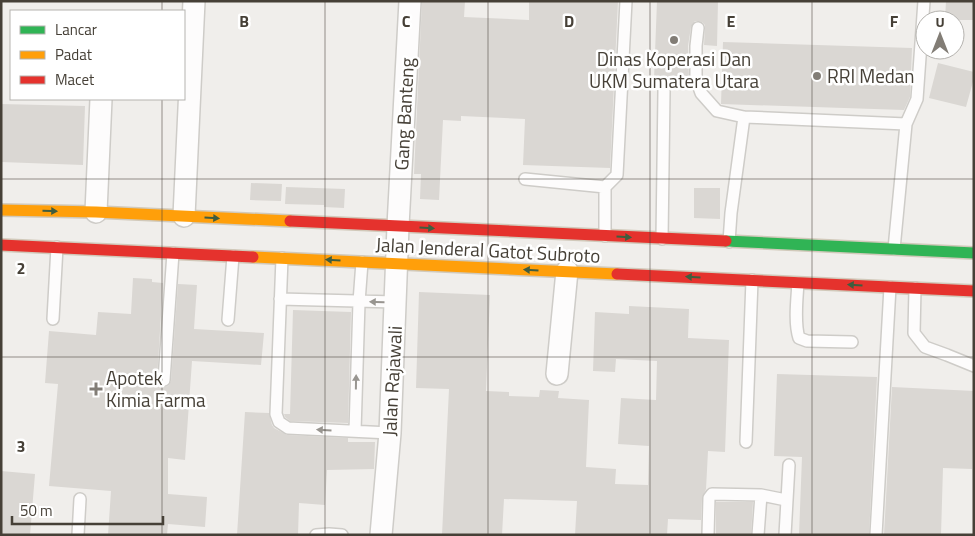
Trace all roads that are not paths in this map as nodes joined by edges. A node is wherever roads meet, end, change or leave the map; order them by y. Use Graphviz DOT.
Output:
graph roads {
  1 [pos="194,1"];
  2 [pos="410,1"];
  3 [pos="626,1"];
  4 [pos="924,1"];
  5 [pos="698,28"];
  6 [pos="664,91"];
  7 [pos="101,100"];
  8 [pos="744,117"];
  9 [pos="906,124"];
  10 [pos="525,179"];
  11 [pos="605,187"];
  12 [pos="1,210"];
  13 [pos="96,212"];
  14 [pos="184,216"];
  15 [pos="398,226"];
  16 [pos="605,236"];
  17 [pos="662,239"];
  18 [pos="729,242"];
  19 [pos="1,245"];
  20 [pos="57,247"];
  21 [pos="894,249"];
  22 [pos="173,253"];
  23 [pos="974,253"];
  24 [pos="233,256"];
  25 [pos="282,258"];
  26 [pos="362,262"];
  27 [pos="397,263"];
  28 [pos="567,271"];
  29 [pos="752,280"];
  30 [pos="798,283"];
  31 [pos="890,287"];
  32 [pos="915,288"];
  33 [pos="974,291"];
  34 [pos="280,299"];
  35 [pos="358,302"];
  36 [pos="395,302"];
  37 [pos="53,319"];
  38 [pos="228,320"];
  39 [pos="852,342"];
  40 [pos="974,366"];
  41 [pos="557,374"];
  42 [pos="164,380"];
  43 [pos="355,431"];
  44 [pos="390,433"];
  45 [pos="746,442"];
  46 [pos="789,465"];
  47 [pos="761,495"];
  48 [pos="80,498"];
  49 [pos="786,500"];
  50 [pos="78,535"];
  51 [pos="316,535"];
  52 [pos="342,535"];
  53 [pos="381,535"];
  54 [pos="708,535"];
  55 [pos="758,535"];
  56 [pos="785,535"];
  57 [pos="876,535"];
  1 -- 14 [label="street"];
  2 -- 15 [label="street, Gang Banteng"];
  3 -- 11 [label="lane"];
  4 -- 9 [label="lane"];
  5 -- 8 [label="lane"];
  6 -- 17 [label="lane"];
  7 -- 13 [label="street"];
  8 -- 9 [label="lane"];
  8 -- 18 [label="lane"];
  9 -- 21 [label="lane"];
  10 -- 11 [label="lane"];
  11 -- 16 [label="lane"];
  12 -- 13 [label="main road, Jalan Jenderal Gatot Subroto, one-way"];
  13 -- 14 [label="main road, Jalan Jenderal Gatot Subroto"];
  14 -- 15 [label="main road, Jalan Jenderal Gatot Subroto, one-way"];
  15 -- 16 [label="main road, Jalan Jenderal Gatot Subroto, one-way"];
  15 -- 27 [label="street, Jalan Rajawali"];
  16 -- 17 [label="main road, Jalan Jenderal Gatot Subroto, one-way"];
  17 -- 18 [label="main road, Jalan Jenderal Gatot Subroto"];
  18 -- 21 [label="main road, Jalan Jenderal Gatot Subroto"];
  19 -- 20 [label="main road, Jalan Jenderal Gatot Subroto"];
  20 -- 22 [label="main road, Jalan Jenderal Gatot Subroto"];
  20 -- 37 [label="lane"];
  21 -- 23 [label="main road, Jalan Jenderal Gatot Subroto"];
  22 -- 24 [label="main road, Jalan Jenderal Gatot Subroto"];
  22 -- 42 [label="lane"];
  24 -- 25 [label="main road, Jalan Jenderal Gatot Subroto"];
  24 -- 38 [label="lane"];
  26 -- 25 [label="main road, Jalan Jenderal Gatot Subroto, one-way"];
  25 -- 34 [label="lane"];
  26 -- 27 [label="main road, Jalan Jenderal Gatot Subroto"];
  26 -- 35 [label="lane"];
  28 -- 27 [label="main road, Jalan Jenderal Gatot Subroto, one-way"];
  27 -- 36 [label="street, Jalan Rajawali"];
  29 -- 28 [label="main road, Jalan Jenderal Gatot Subroto, one-way"];
  28 -- 41 [label="street"];
  29 -- 30 [label="main road, Jalan Jenderal Gatot Subroto"];
  29 -- 45 [label="lane"];
  31 -- 30 [label="main road, Jalan Jenderal Gatot Subroto, one-way"];
  30 -- 39 [label="lane"];
  31 -- 32 [label="main road, Jalan Jenderal Gatot Subroto"];
  31 -- 57 [label="lane"];
  32 -- 33 [label="main road, Jalan Jenderal Gatot Subroto"];
  32 -- 40 [label="lane"];
  34 -- 35 [label="lane"];
  43 -- 34 [label="lane, one-way"];
  36 -- 35 [label="lane, one-way"];
  43 -- 35 [label="lane, one-way"];
  36 -- 44 [label="street, Jalan Rajawali"];
  43 -- 44 [label="lane"];
  44 -- 53 [label="street, Jalan Rajawali"];
  46 -- 49 [label="lane"];
  47 -- 49 [label="lane"];
  47 -- 54 [label="lane"];
  47 -- 55 [label="lane"];
  48 -- 50 [label="lane"];
  49 -- 56 [label="lane"];
  51 -- 52 [label="lane"];
}
